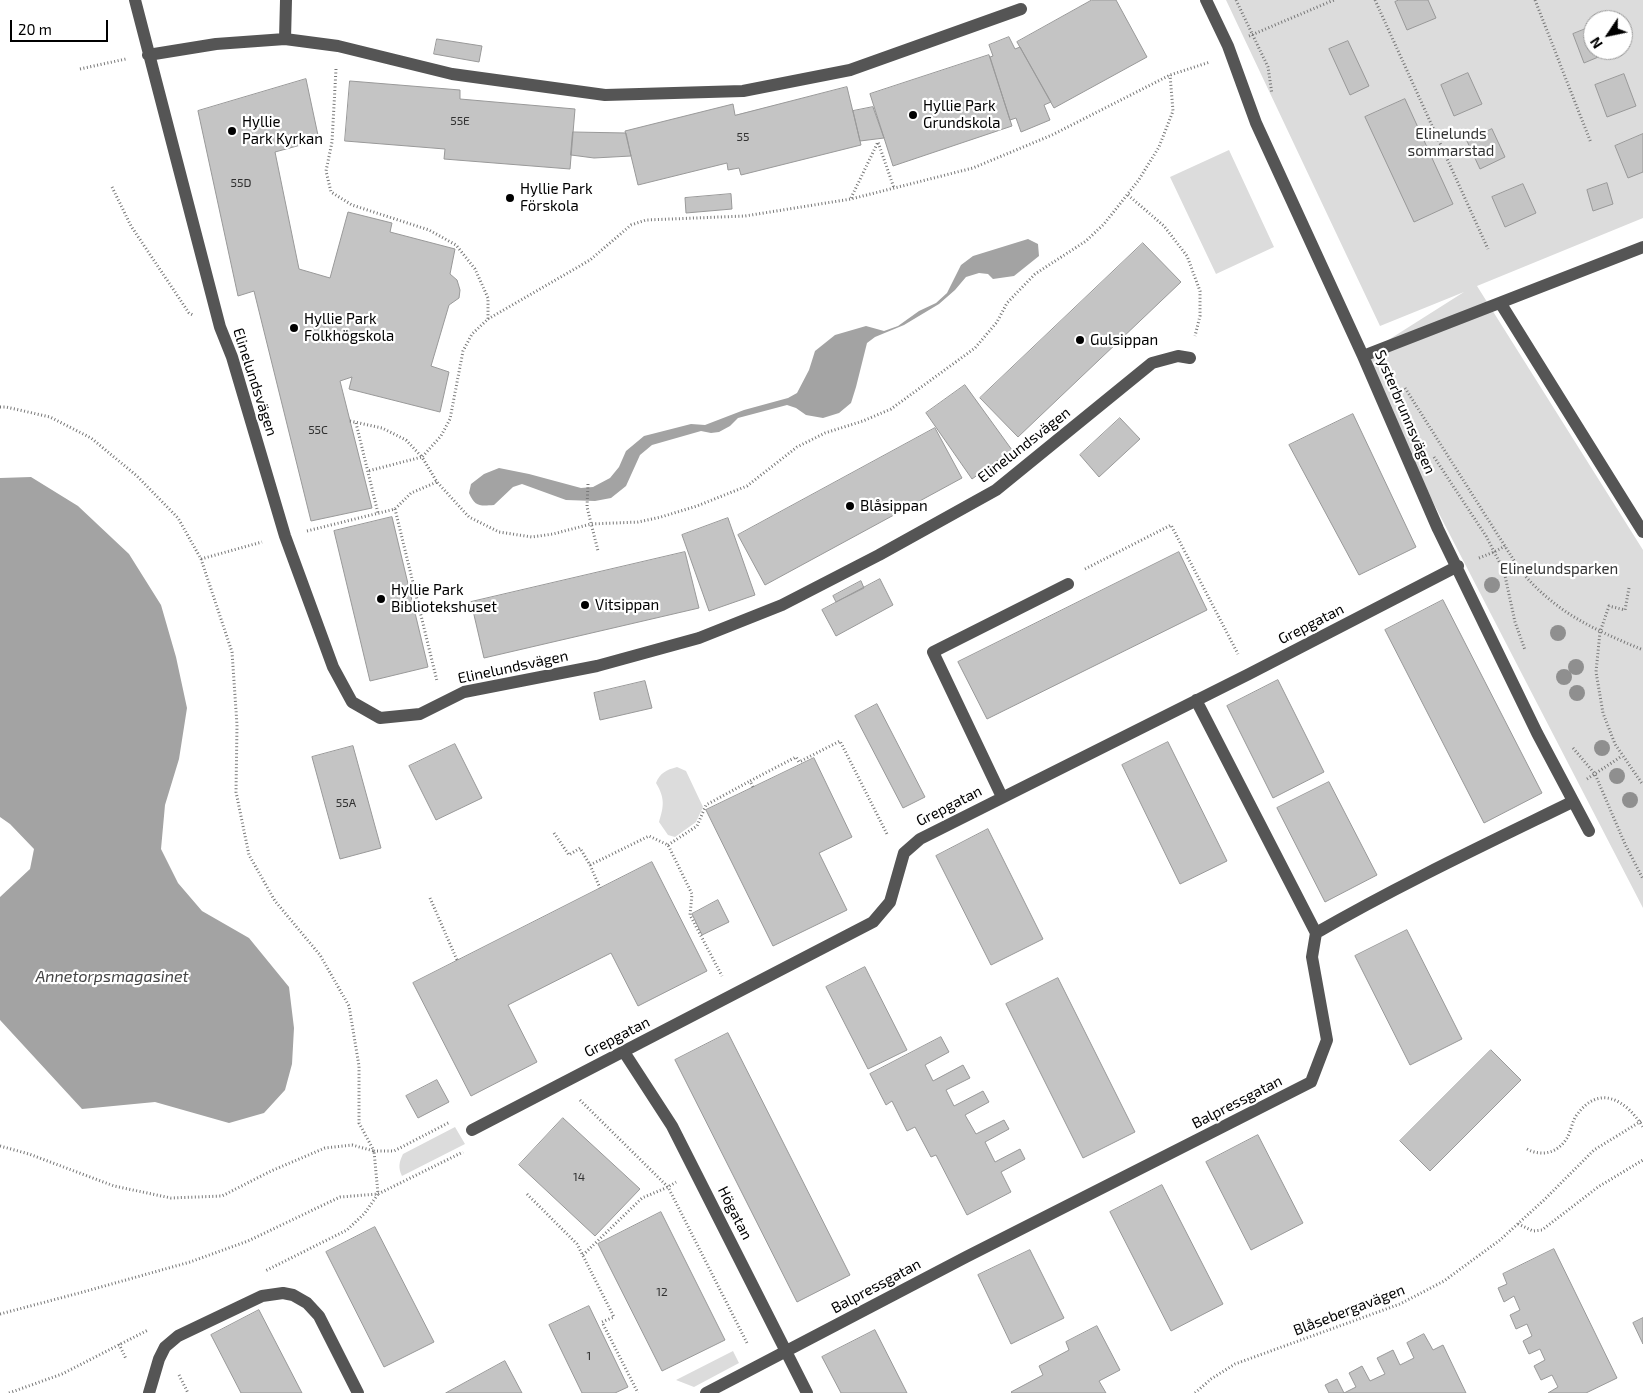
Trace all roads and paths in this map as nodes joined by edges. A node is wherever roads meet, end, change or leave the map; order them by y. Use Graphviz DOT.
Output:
graph roads {
  1 [pos="135,0"];
  2 [pos="286,0"];
  3 [pos="1206,0"];
  4 [pos="1334,0"];
  5 [pos="1375,0"];
  6 [pos="1535,0"];
  7 [pos="1021,9"];
  8 [pos="285,39"];
  9 [pos="338,46"];
  10 [pos="1228,46"];
  11 [pos="148,55"];
  12 [pos="80,69"];
  13 [pos="1170,75"];
  14 [pos="1591,142"];
  15 [pos="112,187"];
  16 [pos="894,188"];
  17 [pos="1128,194"];
  18 [pos="851,199"];
  19 [pos="1643,247"];
  20 [pos="1488,249"];
  21 [pos="1501,304"];
  22 [pos="488,319"];
  23 [pos="220,327"];
  24 [pos="1363,356"];
  25 [pos="1190,358"];
  26 [pos="1402,382"];
  27 [pos="0,408"];
  28 [pos="350,421"];
  29 [pos="356,423"];
  30 [pos="1433,454"];
  31 [pos="422,457"];
  32 [pos="368,471"];
  33 [pos="437,482"];
  34 [pos="588,484"];
  35 [pos="395,509"];
  36 [pos="378,513"];
  37 [pos="591,524"];
  38 [pos="1643,532"];
  39 [pos="285,536"];
  40 [pos="1505,546"];
  41 [pos="598,551"];
  42 [pos="1494,552"];
  43 [pos="201,559"];
  44 [pos="1458,566"];
  45 [pos="1068,584"];
  46 [pos="1629,588"];
  47 [pos="1600,632"];
  48 [pos="1643,650"];
  49 [pos="1527,655"];
  50 [pos="1249,674"];
  51 [pos="1196,700"];
  52 [pos="443,702"];
  53 [pos="1573,748"];
  54 [pos="1622,756"];
  55 [pos="1595,774"];
  56 [pos="750,781"];
  57 [pos="1643,784"];
  58 [pos="753,787"];
  59 [pos="1002,797"];
  60 [pos="1572,802"];
  61 [pos="1589,831"];
  62 [pos="554,833"];
  63 [pos="668,845"];
  64 [pos="902,864"];
  65 [pos="590,865"];
  66 [pos="1643,879"];
  67 [pos="600,888"];
  68 [pos="430,898"];
  69 [pos="1316,933"];
  70 [pos="457,960"];
  71 [pos="732,996"];
  72 [pos="624,1052"];
  73 [pos="567,1082"];
  74 [pos="455,1119"];
  75 [pos="1641,1121"];
  76 [pos="1643,1127"];
  77 [pos="472,1130"];
  78 [pos="0,1146"];
  79 [pos="1527,1149"];
  80 [pos="374,1151"];
  81 [pos="464,1151"];
  82 [pos="1643,1160"];
  83 [pos="668,1187"];
  84 [pos="378,1194"];
  85 [pos="527,1194"];
  86 [pos="1518,1224"];
  87 [pos="583,1255"];
  88 [pos="0,1314"];
  89 [pos="119,1344"];
  90 [pos="786,1352"];
  91 [pos="126,1359"];
  92 [pos="759,1367"];
  93 [pos="149,1393"];
  94 [pos="358,1393"];
  95 [pos="638,1393"];
  96 [pos="706,1393"];
  97 [pos="807,1393"];
  98 [pos="1196,1393"];
  1 -- 11 [label="street, Elinelundsvägen"];
  2 -- 8 [label="street"];
  3 -- 10 [label="street, Systerbrunnsvägen"];
  4 -- 10 [label="path"];
  5 -- 20 [label="path"];
  6 -- 14 [label="path"];
  7 -- 9 [label="street"];
  8 -- 9 [label="street"];
  8 -- 11 [label="street"];
  9 -- 22 [label="path"];
  10 -- 13 [label="path"];
  10 -- 24 [label="street, Systerbrunnsvägen"];
  11 -- 12 [label="path"];
  11 -- 23 [label="street, Elinelundsvägen"];
  13 -- 16 [label="path"];
  13 -- 17 [label="path"];
  15 -- 23 [label="path"];
  16 -- 18 [label="path"];
  16 -- 18 [label="path"];
  17 -- 25 [label="path"];
  17 -- 37 [label="path"];
  18 -- 22 [label="path"];
  19 -- 21 [label="street"];
  21 -- 24 [label="street"];
  21 -- 38 [label="street"];
  22 -- 31 [label="path"];
  23 -- 39 [label="street, Elinelundsvägen"];
  24 -- 44 [label="street, Systerbrunnsvägen"];
  25 -- 52 [label="street, Elinelundsvägen"];
  26 -- 40 [label="path"];
  27 -- 43 [label="path"];
  28 -- 29 [label="path"];
  29 -- 31 [label="path"];
  29 -- 32 [label="path"];
  30 -- 42 [label="path"];
  31 -- 32 [label="path"];
  31 -- 33 [label="path"];
  32 -- 36 [label="path"];
  33 -- 35 [label="path"];
  33 -- 37 [label="path"];
  34 -- 37 [label="path"];
  35 -- 36 [label="path"];
  35 -- 52 [label="path"];
  36 -- 39 [label="path"];
  37 -- 41 [label="path"];
  39 -- 43 [label="path"];
  39 -- 52 [label="street, Elinelundsvägen"];
  40 -- 42 [label="path"];
  40 -- 47 [label="path"];
  42 -- 44 [label="path"];
  42 -- 49 [label="path"];
  43 -- 80 [label="path"];
  44 -- 50 [label="street, Grepgatan"];
  44 -- 60 [label="street, Systerbrunnsvägen"];
  45 -- 50 [label="path"];
  45 -- 59 [label="street"];
  46 -- 47 [label="path"];
  47 -- 48 [label="path"];
  47 -- 54 [label="path"];
  50 -- 51 [label="street, Grepgatan"];
  51 -- 59 [label="street, Grepgatan"];
  51 -- 69 [label="street"];
  53 -- 55 [label="path"];
  54 -- 55 [label="path"];
  54 -- 57 [label="path"];
  55 -- 66 [label="path"];
  56 -- 58 [label="path"];
  56 -- 63 [label="path"];
  56 -- 64 [label="path"];
  59 -- 64 [label="street, Grepgatan"];
  60 -- 61 [label="street, Systerbrunnsvägen"];
  60 -- 69 [label="street"];
  62 -- 65 [label="path"];
  63 -- 65 [label="path"];
  63 -- 71 [label="path"];
  64 -- 71 [label="street, Grepgatan"];
  65 -- 67 [label="path"];
  68 -- 70 [label="path"];
  69 -- 90 [label="street, Balpressgatan"];
  71 -- 72 [label="street, Grepgatan"];
  72 -- 73 [label="street, Grepgatan"];
  72 -- 90 [label="street, Högatan"];
  73 -- 77 [label="street, Grepgatan"];
  73 -- 83 [label="path"];
  74 -- 80 [label="path"];
  75 -- 76 [label="path"];
  75 -- 79 [label="path"];
  75 -- 86 [label="path, Blåsebergavägen"];
  78 -- 80 [label="path"];
  80 -- 84 [label="path"];
  81 -- 84 [label="path"];
  82 -- 86 [label="path"];
  83 -- 87 [label="path"];
  83 -- 92 [label="path"];
  84 -- 88 [label="path"];
  85 -- 87 [label="path"];
  86 -- 98 [label="path, Blåsebergavägen"];
  87 -- 95 [label="path"];
  89 -- 91 [label="path"];
  90 -- 92 [label="street, Balpressgatan"];
  90 -- 97 [label="street, Högatan"];
  92 -- 96 [label="street, Balpressgatan"];
  93 -- 94 [label="street"];
}
